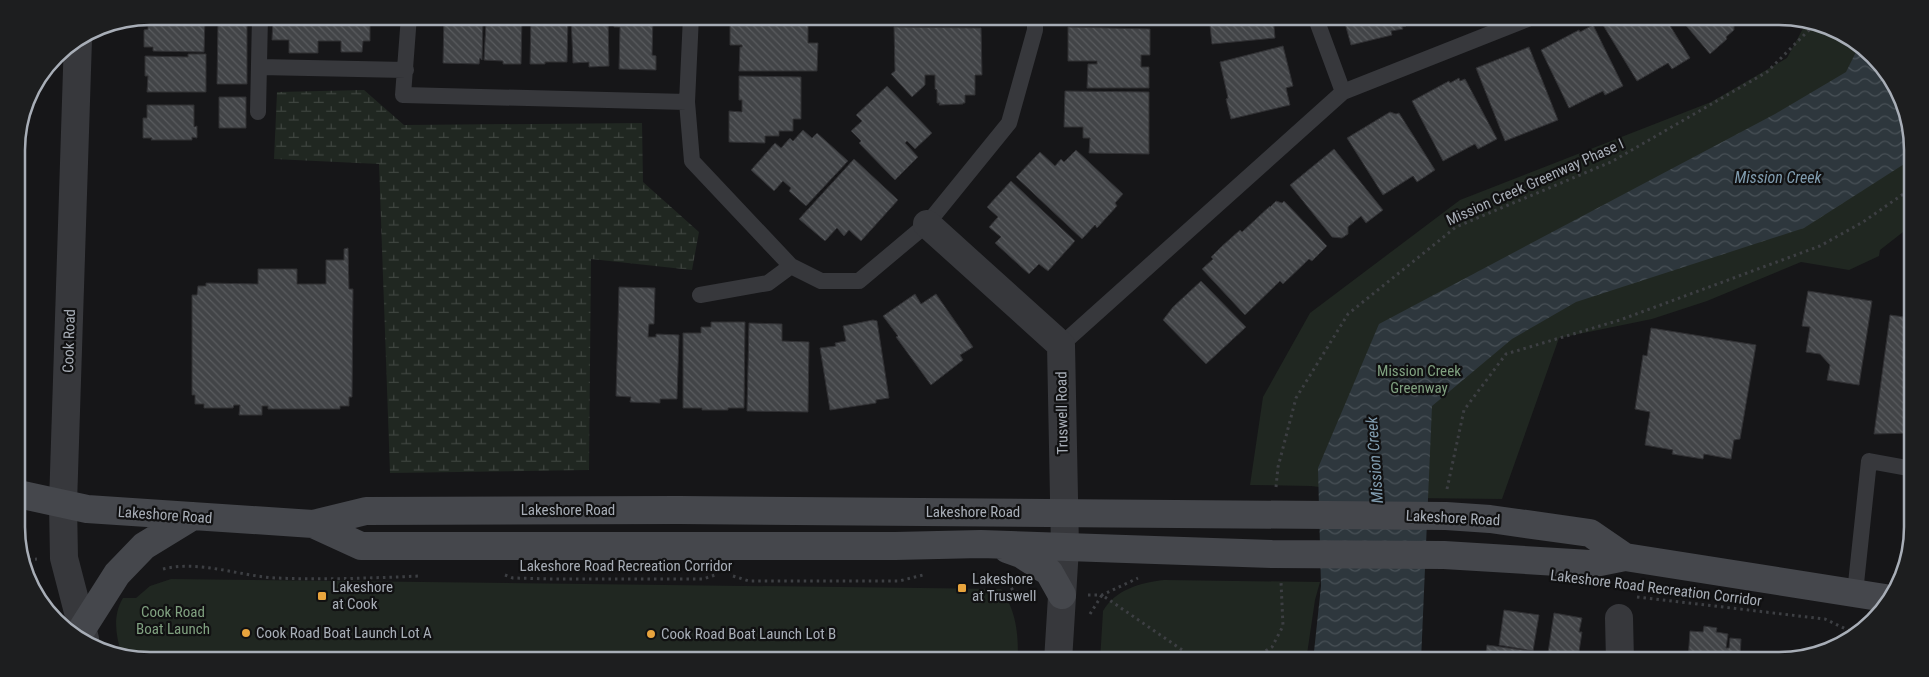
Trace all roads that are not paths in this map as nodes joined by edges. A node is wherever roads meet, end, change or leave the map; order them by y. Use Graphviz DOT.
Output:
graph roads {
  1 [pos="260,25"];
  2 [pos="408,25"];
  3 [pos="691,25"];
  4 [pos="1035,25"];
  5 [pos="1318,25"];
  6 [pos="1512,25"];
  7 [pos="78,49"];
  8 [pos="260,67"];
  9 [pos="406,70"];
  10 [pos="1344,92"];
  11 [pos="687,102"];
  12 [pos="258,112"];
  13 [pos="927,224"];
  14 [pos="791,266"];
  15 [pos="700,295"];
  16 [pos="1060,345"];
  17 [pos="1904,468"];
  18 [pos="25,496"];
  19 [pos="63,504"];
  20 [pos="788,510"];
  21 [pos="1064,512"];
  22 [pos="193,516"];
  23 [pos="313,524"];
  24 [pos="996,545"];
  25 [pos="786,546"];
  26 [pos="1065,548"];
  27 [pos="1625,557"];
  28 [pos="1855,593"];
  29 [pos="1062,594"];
  30 [pos="1882,597"];
  31 [pos="1627,607"];
  32 [pos="84,632"];
  33 [pos="84,633"];
  34 [pos="1059,652"];
  35 [pos="1621,652"];
  1 -- 8 [label="lane"];
  2 -- 9 [label="lane"];
  3 -- 11 [label="lane"];
  4 -- 13 [label="lane"];
  5 -- 10 [label="lane"];
  6 -- 10 [label="lane"];
  7 -- 19 [label="street, Cook Road"];
  8 -- 9 [label="lane"];
  8 -- 12 [label="lane"];
  9 -- 11 [label="lane"];
  10 -- 16 [label="lane"];
  11 -- 14 [label="lane"];
  13 -- 14 [label="lane"];
  13 -- 16 [label="street"];
  14 -- 15 [label="lane"];
  16 -- 21 [label="street, Truswell Road"];
  17 -- 28 [label="lane"];
  18 -- 19 [label="main road, Lakeshore Road"];
  19 -- 22 [label="main road, Lakeshore Road"];
  19 -- 32 [label="street, Cook Road"];
  20 -- 21 [label="main road, Lakeshore Road"];
  20 -- 23 [label="main road, Lakeshore Road"];
  20 -- 25 [label="main road"];
  21 -- 26 [label="street, Truswell Road"];
  21 -- 27 [label="main road, Lakeshore Road"];
  22 -- 23 [label="main road, Lakeshore Road"];
  22 -- 33 [label="main road"];
  23 -- 25 [label="main road, Lakeshore Road"];
  24 -- 25 [label="main road, Lakeshore Road"];
  24 -- 26 [label="main road, Lakeshore Road"];
  24 -- 29 [label="main road"];
  26 -- 27 [label="main road, Lakeshore Road"];
  26 -- 29 [label="street, Truswell Road"];
  27 -- 28 [label="main road, Lakeshore Road"];
  28 -- 30 [label="main road, Lakeshore Road"];
  29 -- 34 [label="street, Truswell Road"];
  31 -- 35 [label="street"];
}
